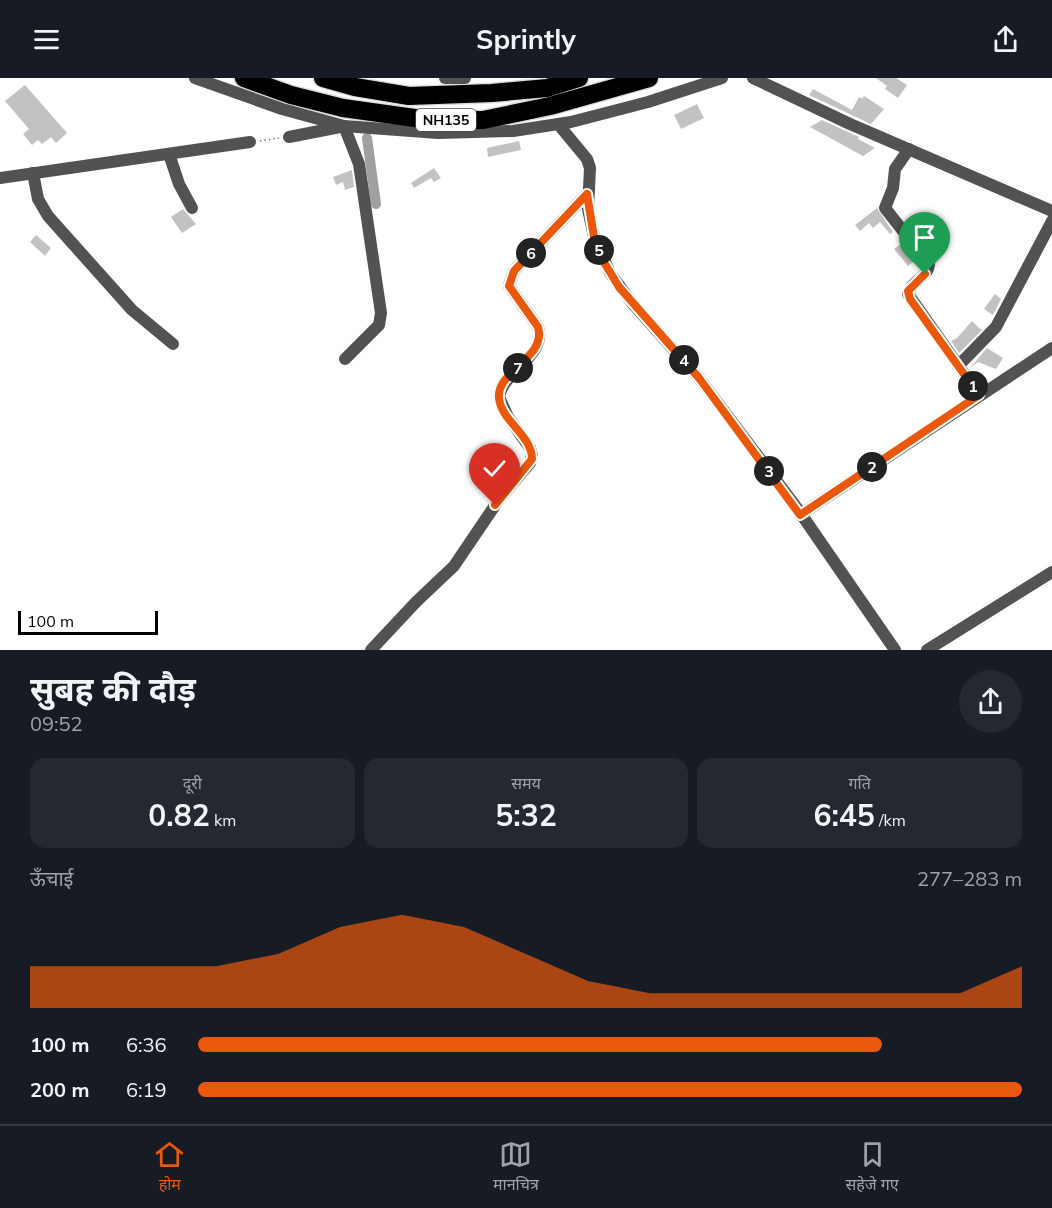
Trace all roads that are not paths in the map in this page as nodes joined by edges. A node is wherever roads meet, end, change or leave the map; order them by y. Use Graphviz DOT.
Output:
graph roads {
  1 [pos="195,78"];
  2 [pos="244,78"];
  3 [pos="323,78"];
  4 [pos="445,78"];
  5 [pos="465,78"];
  6 [pos="579,78"];
  7 [pos="649,78"];
  8 [pos="722,78"];
  9 [pos="753,78"];
  10 [pos="558,124"];
  11 [pos="344,126"];
  12 [pos="289,137"];
  13 [pos="250,142"];
  14 [pos="909,149"];
  15 [pos="169,154"];
  16 [pos="33,173"];
  17 [pos="0,178"];
  18 [pos="587,194"];
  19 [pos="192,208"];
  20 [pos="1052,211"];
  21 [pos="1052,221"];
  22 [pos="173,344"];
  23 [pos="1052,348"];
  24 [pos="345,359"];
  25 [pos="958,366"];
  26 [pos="979,395"];
  27 [pos="800,515"];
  28 [pos="1052,572"];
  29 [pos="371,650"];
  30 [pos="895,650"];
  31 [pos="927,650"];
  1 -- 11 [label="street"];
  2 -- 7 [label="highway, NH135"];
  3 -- 6 [label="highway, NH135"];
  4 -- 5 [label="street"];
  8 -- 10 [label="street"];
  9 -- 14 [label="street"];
  10 -- 11 [label="street"];
  10 -- 18 [label="street"];
  11 -- 12 [label="street"];
  11 -- 24 [label="street"];
  13 -- 15 [label="street"];
  14 -- 20 [label="street"];
  14 -- 25 [label="street"];
  15 -- 16 [label="street"];
  15 -- 19 [label="street"];
  16 -- 17 [label="street"];
  16 -- 22 [label="street"];
  18 -- 27 [label="street"];
  18 -- 29 [label="street"];
  21 -- 25 [label="street"];
  23 -- 26 [label="street"];
  25 -- 26 [label="street"];
  26 -- 27 [label="street"];
  27 -- 30 [label="street"];
  28 -- 31 [label="street"];
}
